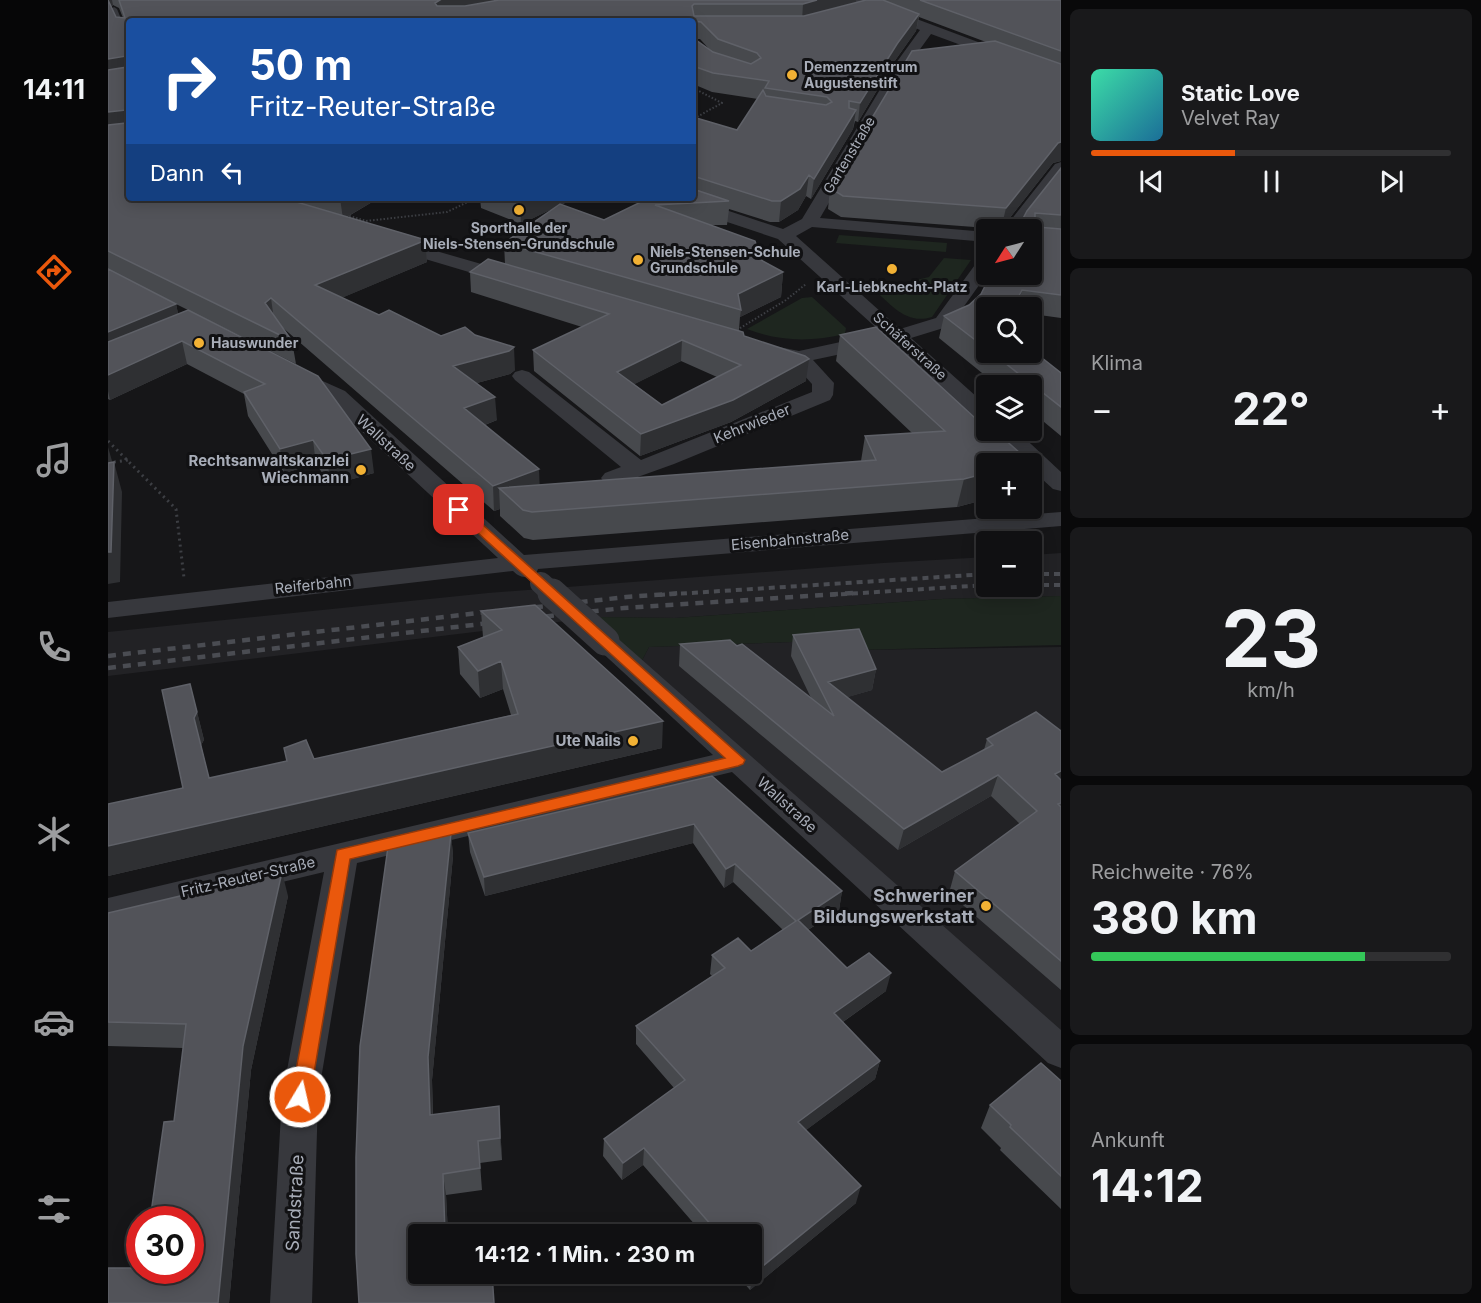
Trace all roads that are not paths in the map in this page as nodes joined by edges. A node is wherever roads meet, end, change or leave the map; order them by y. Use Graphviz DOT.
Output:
graph roads {
  1 [pos="854,7"];
  2 [pos="114,9"];
  3 [pos="928,28"];
  4 [pos="125,34"];
  5 [pos="994,52"];
  6 [pos="964,56"];
  7 [pos="923,61"];
  8 [pos="903,63"];
  9 [pos="1061,78"];
  10 [pos="1061,167"];
  11 [pos="682,201"];
  12 [pos="1021,219"];
  13 [pos="809,222"];
  14 [pos="784,235"];
  15 [pos="976,236"];
  16 [pos="378,239"];
  17 [pos="976,277"];
  18 [pos="526,283"];
  19 [pos="898,336"];
  20 [pos="721,340"];
  21 [pos="799,357"];
  22 [pos="277,366"];
  23 [pos="522,376"];
  24 [pos="976,407"];
  25 [pos="1014,441"];
  26 [pos="636,468"];
  27 [pos="613,478"];
  28 [pos="1061,484"];
  29 [pos="1061,519"];
  30 [pos="518,563"];
  31 [pos="108,610"];
  32 [pos="738,760"];
  33 [pos="343,855"];
  34 [pos="108,911"];
  35 [pos="1061,1052"];
  36 [pos="291,1303"];
  1 -- 3 [label="street"];
  2 -- 4 [label="lane"];
  3 -- 5 [label="street"];
  3 -- 8 [label="street, Gartenstraße"];
  5 -- 6 [label="street"];
  5 -- 9 [label="street"];
  7 -- 8 [label="street"];
  8 -- 13 [label="street, Gartenstraße"];
  10 -- 12 [label="street"];
  11 -- 14 [label="street, Schäferstraße"];
  13 -- 14 [label="street"];
  13 -- 15 [label="street"];
  14 -- 19 [label="street, Schäferstraße"];
  16 -- 18 [label="street"];
  17 -- 19 [label="street"];
  19 -- 21 [label="street"];
  19 -- 24 [label="street, Schäferstraße"];
  20 -- 21 [label="street"];
  21 -- 26 [label="street, Kehrwieder"];
  22 -- 30 [label="street, Wallstraße"];
  23 -- 26 [label="street"];
  25 -- 28 [label="street"];
  26 -- 27 [label="street, Kehrwieder"];
  29 -- 30 [label="street, Eisenbahnstraße"];
  30 -- 31 [label="street, Reiferbahn"];
  30 -- 32 [label="street, Wallstraße, bridge"];
  32 -- 33 [label="street, Fritz-Reuter-Straße"];
  32 -- 35 [label="street, Wallstraße"];
  33 -- 34 [label="street, Fritz-Reuter-Straße"];
  33 -- 36 [label="street, Sandstraße"];
}
